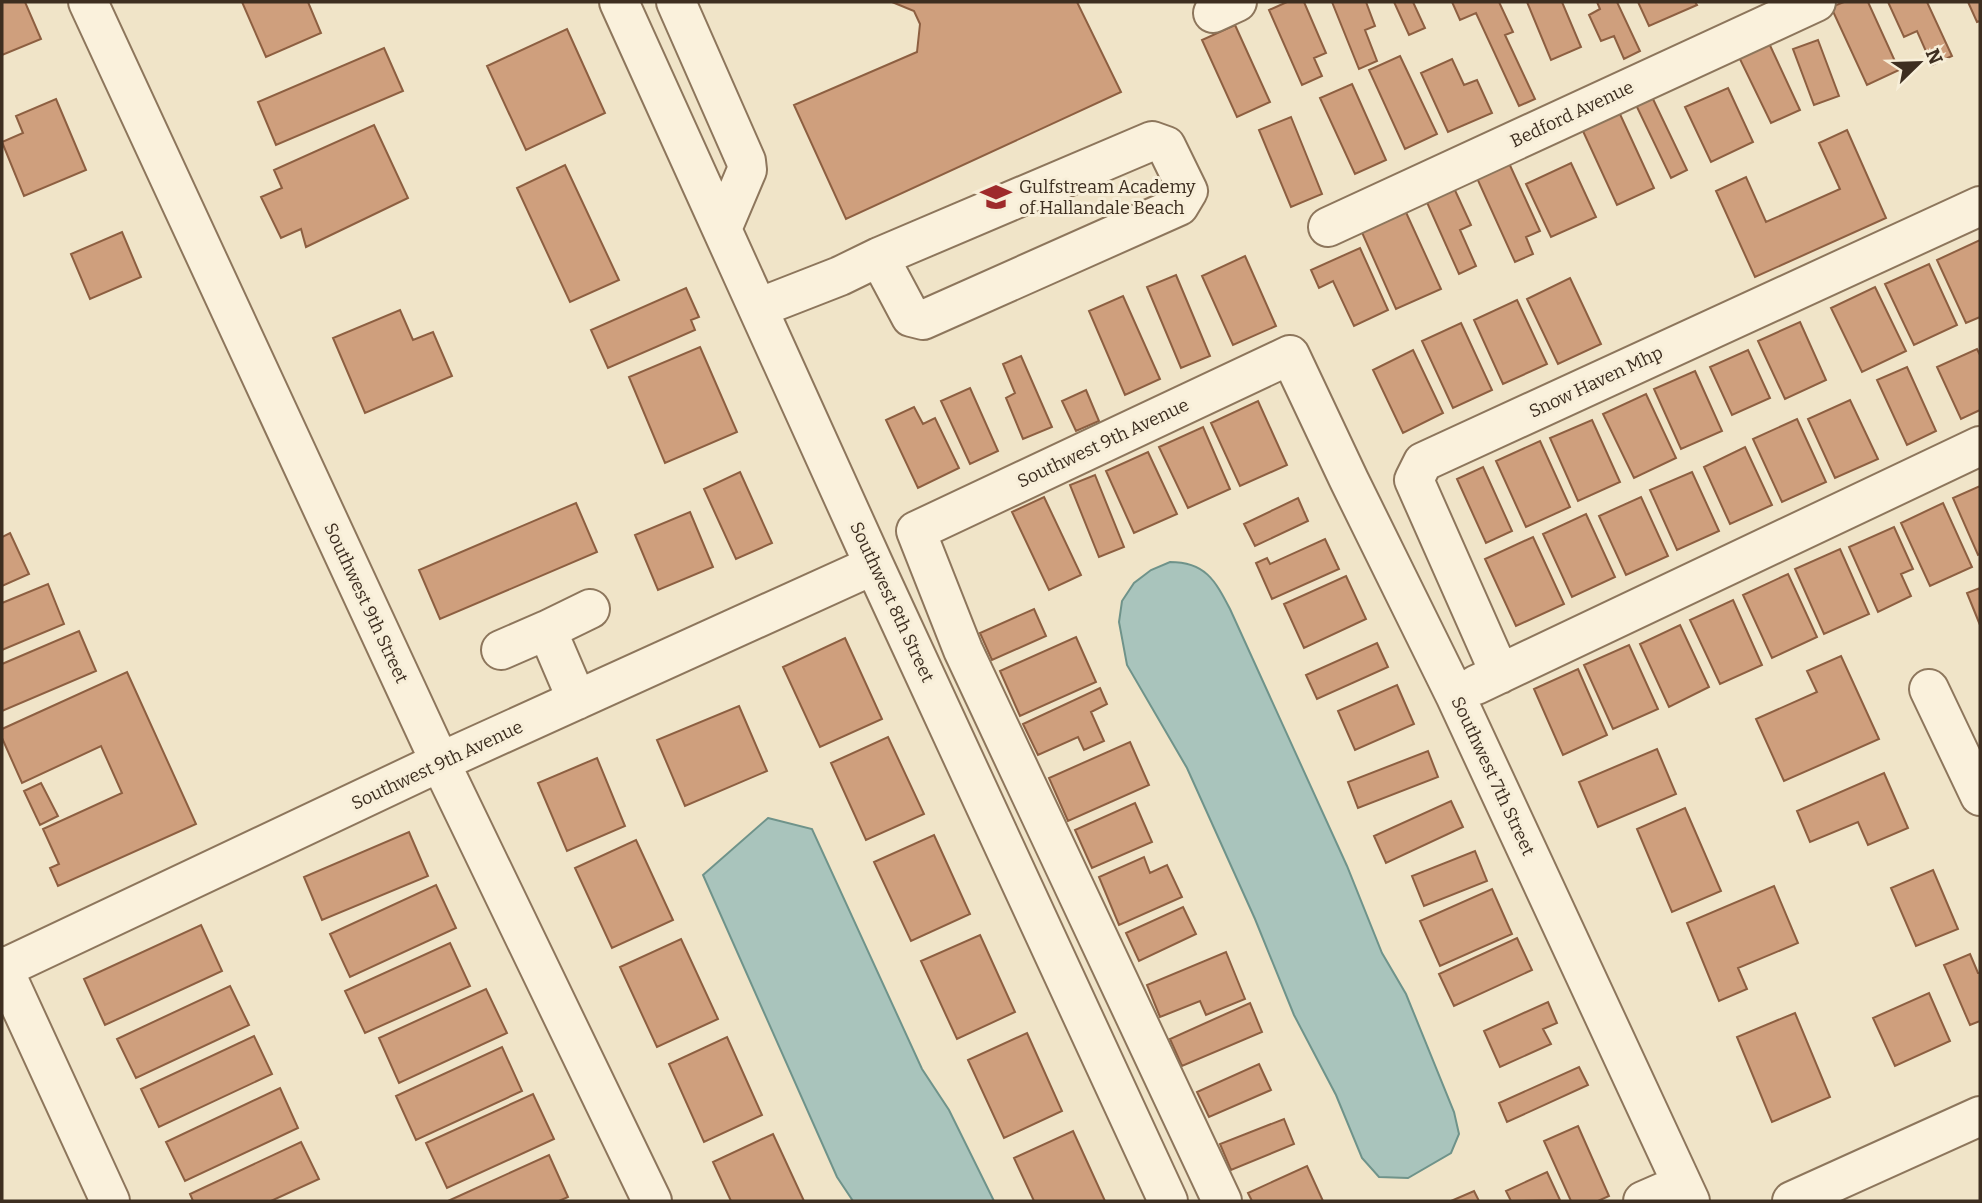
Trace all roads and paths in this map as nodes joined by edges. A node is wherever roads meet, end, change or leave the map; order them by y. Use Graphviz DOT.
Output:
graph roads {
  1 [pos="88,2"];
  2 [pos="619,2"];
  3 [pos="676,2"];
  4 [pos="1816,2"];
  5 [pos="1980,206"];
  6 [pos="1328,227"];
  7 [pos="722,229"];
  8 [pos="879,257"];
  9 [pos="758,308"];
  10 [pos="1290,355"];
  11 [pos="1980,446"];
  12 [pos="874,565"];
  13 [pos="590,609"];
  14 [pos="547,630"];
  15 [pos="501,650"];
  16 [pos="1500,674"];
  17 [pos="1929,689"];
  18 [pos="1455,695"];
  19 [pos="576,700"];
  20 [pos="440,762"];
  21 [pos="1980,796"];
  22 [pos="2,968"];
  23 [pos="1980,1116"];
  24 [pos="1686,1193"];
  25 [pos="110,1201"];
  26 [pos="652,1201"];
  27 [pos="1168,1201"];
  28 [pos="1222,1201"];
  29 [pos="1643,1201"];
  30 [pos="1792,1201"];
  1 -- 20 [label="street, Southwest 9th Street"];
  2 -- 7 [label="street, Southwest 8th Street"];
  3 -- 7 [label="street"];
  4 -- 6 [label="street, Bedford Avenue"];
  5 -- 16 [label="street, Snow Haven Mhp"];
  7 -- 9 [label="street, Southwest 8th Street"];
  8 -- 8 [label="street"];
  8 -- 9 [label="street"];
  9 -- 12 [label="street, Southwest 8th Street"];
  10 -- 18 [label="street, Southwest 7th Street"];
  10 -- 28 [label="street, Southwest 9th Avenue"];
  11 -- 16 [label="street"];
  12 -- 19 [label="street, Southwest 9th Avenue"];
  12 -- 27 [label="street, Southwest 8th Street"];
  13 -- 14 [label="street"];
  14 -- 15 [label="street"];
  14 -- 19 [label="street"];
  16 -- 18 [label="street"];
  17 -- 21 [label="street"];
  18 -- 24 [label="street, Southwest 7th Street"];
  19 -- 20 [label="street, Southwest 9th Avenue"];
  20 -- 22 [label="street, Southwest 9th Avenue"];
  20 -- 26 [label="street, Southwest 9th Street"];
  22 -- 25 [label="street"];
  23 -- 30 [label="street"];
  24 -- 29 [label="street"];
}
